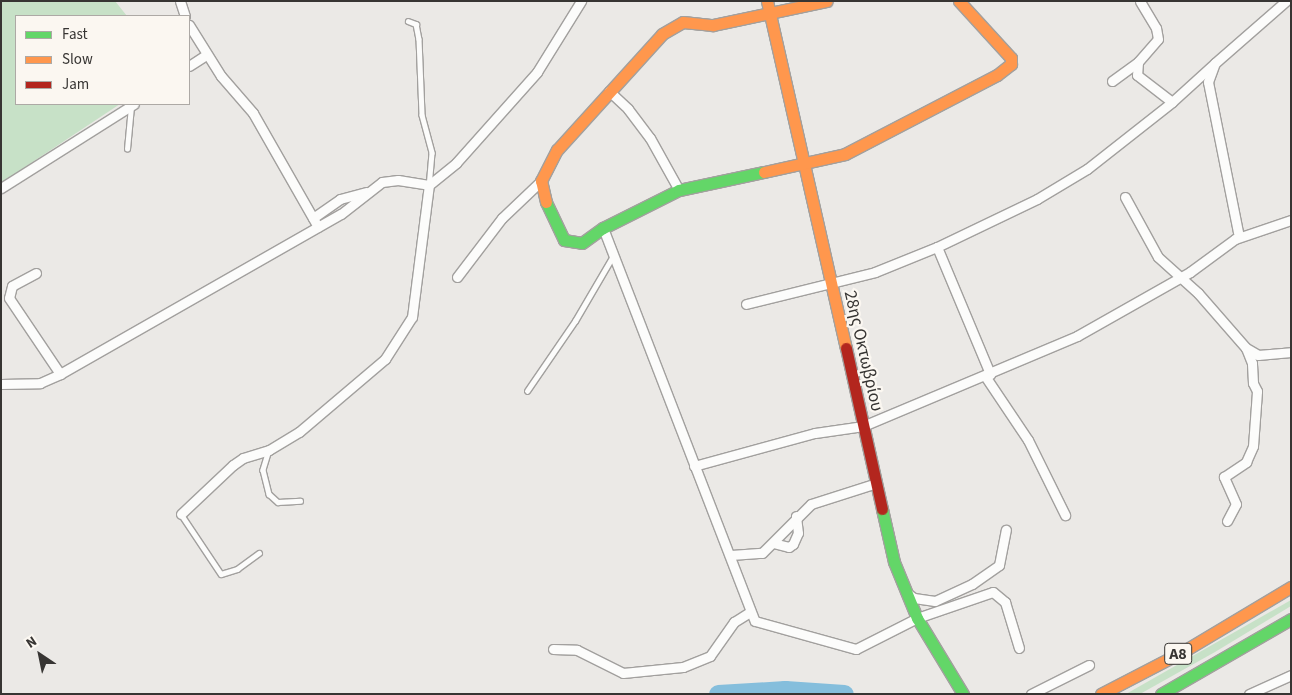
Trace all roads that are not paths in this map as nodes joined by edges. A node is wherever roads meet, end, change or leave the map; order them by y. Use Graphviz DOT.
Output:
graph roads {
  1 [pos="180,1"];
  2 [pos="581,1"];
  3 [pos="827,1"];
  4 [pos="959,1"];
  5 [pos="1140,1"];
  6 [pos="1286,1"];
  7 [pos="768,6"];
  8 [pos="185,15"];
  9 [pos="408,21"];
  10 [pos="190,27"];
  11 [pos="206,55"];
  12 [pos="1138,62"];
  13 [pos="1215,63"];
  14 [pos="190,65"];
  15 [pos="1112,81"];
  16 [pos="609,91"];
  17 [pos="1172,102"];
  18 [pos="131,105"];
  19 [pos="133,105"];
  20 [pos="127,149"];
  21 [pos="804,161"];
  22 [pos="541,181"];
  23 [pos="429,185"];
  24 [pos="1,188"];
  25 [pos="679,190"];
  26 [pos="368,192"];
  27 [pos="1125,197"];
  28 [pos="313,218"];
  29 [pos="1291,220"];
  30 [pos="318,227"];
  31 [pos="603,228"];
  32 [pos="1239,237"];
  33 [pos="936,247"];
  34 [pos="613,256"];
  35 [pos="36,273"];
  36 [pos="457,277"];
  37 [pos="1181,277"];
  38 [pos="829,282"];
  39 [pos="746,304"];
  40 [pos="1246,348"];
  41 [pos="1291,352"];
  42 [pos="60,374"];
  43 [pos="987,375"];
  44 [pos="1,384"];
  45 [pos="527,391"];
  46 [pos="863,426"];
  47 [pos="269,450"];
  48 [pos="694,466"];
  49 [pos="878,483"];
  50 [pos="300,501"];
  51 [pos="181,514"];
  52 [pos="1065,515"];
  53 [pos="796,516"];
  54 [pos="1227,521"];
  55 [pos="1006,530"];
  56 [pos="773,544"];
  57 [pos="259,553"];
  58 [pos="731,555"];
  59 [pos="1291,587"];
  60 [pos="905,591"];
  61 [pos="750,612"];
  62 [pos="917,618"];
  63 [pos="1291,619"];
  64 [pos="1019,648"];
  65 [pos="553,649"];
  66 [pos="1088,664"];
  67 [pos="1291,675"];
  68 [pos="963,694"];
  69 [pos="1031,694"];
  70 [pos="1101,694"];
  71 [pos="1161,694"];
  72 [pos="1250,694"];
  1 -- 8 [label="street"];
  2 -- 23 [label="street"];
  3 -- 7 [label="main road"];
  4 -- 21 [label="main road"];
  5 -- 12 [label="street"];
  6 -- 13 [label="street"];
  7 -- 16 [label="main road"];
  7 -- 21 [label="main road, 28ης Οκτωβρίου"];
  9 -- 23 [label="lane"];
  10 -- 11 [label="street"];
  11 -- 14 [label="street"];
  11 -- 28 [label="street"];
  12 -- 15 [label="street"];
  12 -- 17 [label="street"];
  13 -- 17 [label="street"];
  13 -- 32 [label="street"];
  16 -- 22 [label="main road"];
  16 -- 25 [label="street"];
  17 -- 33 [label="street"];
  18 -- 24 [label="street"];
  19 -- 20 [label="lane"];
  21 -- 25 [label="main road"];
  21 -- 38 [label="main road, 28ης Οκτωβρίου"];
  22 -- 31 [label="main road"];
  22 -- 36 [label="street"];
  23 -- 26 [label="street"];
  23 -- 47 [label="street"];
  25 -- 31 [label="main road"];
  26 -- 28 [label="street"];
  26 -- 30 [label="street"];
  27 -- 37 [label="street"];
  28 -- 30 [label="street"];
  29 -- 32 [label="street"];
  30 -- 42 [label="street"];
  31 -- 34 [label="street"];
  32 -- 37 [label="street"];
  33 -- 38 [label="street"];
  33 -- 43 [label="street"];
  34 -- 45 [label="lane"];
  34 -- 48 [label="street"];
  35 -- 42 [label="street"];
  37 -- 40 [label="street"];
  37 -- 43 [label="street"];
  38 -- 39 [label="street"];
  38 -- 46 [label="main road, 28ης Οκτωβρίου"];
  40 -- 41 [label="street"];
  40 -- 54 [label="street"];
  42 -- 44 [label="street"];
  43 -- 46 [label="street"];
  43 -- 52 [label="street"];
  46 -- 48 [label="street"];
  46 -- 49 [label="main road, 28ης Οκτωβρίου"];
  47 -- 50 [label="lane"];
  47 -- 51 [label="street"];
  48 -- 58 [label="street"];
  49 -- 53 [label="street"];
  49 -- 60 [label="main road, 28ης Οκτωβρίου"];
  51 -- 57 [label="lane"];
  53 -- 56 [label="street"];
  53 -- 56 [label="street"];
  55 -- 60 [label="street"];
  56 -- 58 [label="street"];
  58 -- 61 [label="street"];
  59 -- 70 [label="main road, Α8"];
  60 -- 62 [label="main road, 28ης Οκτωβρίου"];
  61 -- 62 [label="street"];
  61 -- 65 [label="street"];
  62 -- 64 [label="street"];
  62 -- 68 [label="main road, 28ης Οκτωβρίου"];
  63 -- 71 [label="main road, Α8"];
  66 -- 69 [label="street"];
  67 -- 72 [label="street"];
}
